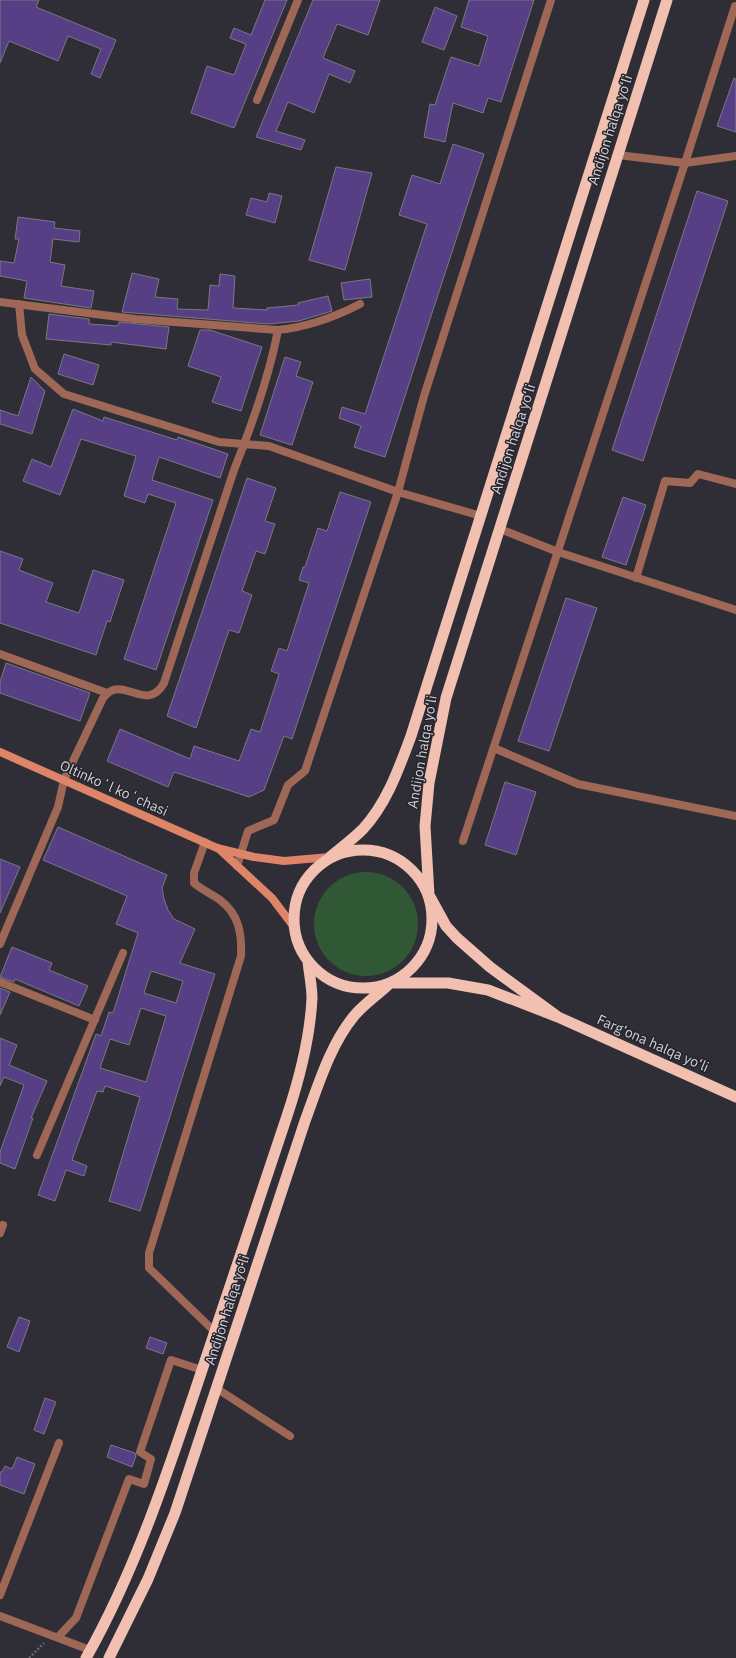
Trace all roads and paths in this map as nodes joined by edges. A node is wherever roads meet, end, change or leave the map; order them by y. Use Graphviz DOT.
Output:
graph roads {
  1 [pos="298,0"];
  2 [pos="552,0"];
  3 [pos="644,0"];
  4 [pos="667,0"];
  5 [pos="735,6"];
  6 [pos="256,100"];
  7 [pos="618,155"];
  8 [pos="736,156"];
  9 [pos="685,163"];
  10 [pos="0,302"];
  11 [pos="19,304"];
  12 [pos="360,304"];
  13 [pos="278,330"];
  14 [pos="245,444"];
  15 [pos="736,484"];
  16 [pos="398,492"];
  17 [pos="481,516"];
  18 [pos="500,529"];
  19 [pos="558,552"];
  20 [pos="636,578"];
  21 [pos="736,610"];
  22 [pos="0,654"];
  23 [pos="107,693"];
  24 [pos="494,748"];
  25 [pos="0,752"];
  26 [pos="64,780"];
  27 [pos="736,816"];
  28 [pos="463,841"];
  29 [pos="205,842"];
  30 [pos="217,848"];
  31 [pos="241,854"];
  32 [pos="330,857"];
  33 [pos="237,866"];
  34 [pos="429,895"];
  35 [pos="294,927"];
  36 [pos="0,944"];
  37 [pos="123,954"];
  38 [pos="308,961"];
  39 [pos="0,982"];
  40 [pos="390,983"];
  41 [pos="558,1017"];
  42 [pos="95,1020"];
  43 [pos="736,1097"];
  44 [pos="37,1155"];
  45 [pos="214,1332"];
  46 [pos="202,1370"];
  47 [pos="216,1388"];
  48 [pos="290,1436"];
  49 [pos="59,1443"];
  50 [pos="0,1595"];
  51 [pos="0,1616"];
  52 [pos="55,1636"];
  53 [pos="88,1654"];
  54 [pos="29,1658"];
  55 [pos="109,1658"];
  1 -- 6 [label="street"];
  2 -- 16 [label="street"];
  3 -- 17 [label="highway, Andijon halqa yo‘li"];
  4 -- 7 [label="highway, Andijon halqa yo‘li"];
  5 -- 9 [label="street"];
  7 -- 9 [label="street"];
  7 -- 18 [label="highway, Andijon halqa yo‘li"];
  8 -- 9 [label="street"];
  9 -- 19 [label="street"];
  10 -- 11 [label="street"];
  11 -- 13 [label="street"];
  11 -- 14 [label="street"];
  12 -- 13 [label="street"];
  13 -- 14 [label="street"];
  14 -- 16 [label="street"];
  14 -- 23 [label="street"];
  15 -- 20 [label="street"];
  16 -- 17 [label="street"];
  16 -- 31 [label="street"];
  17 -- 32 [label="highway, Andijon halqa yo‘li"];
  18 -- 19 [label="street"];
  18 -- 34 [label="highway, Andijon halqa yo‘li"];
  19 -- 20 [label="street"];
  19 -- 24 [label="street"];
  20 -- 21 [label="street"];
  22 -- 23 [label="street"];
  23 -- 26 [label="street"];
  24 -- 27 [label="street"];
  24 -- 28 [label="street"];
  25 -- 26 [label="main road, Oltinkoʻl koʻchasi"];
  26 -- 29 [label="main road, Oltinkoʻl koʻchasi"];
  26 -- 36 [label="street"];
  29 -- 30 [label="main road, Oltinkoʻl koʻchasi"];
  29 -- 45 [label="street"];
  30 -- 31 [label="main road, Oltinkoʻl koʻchasi"];
  30 -- 33 [label="main road, Oltinkoʻl koʻchasi"];
  31 -- 32 [label="main road, Oltinkoʻl koʻchasi"];
  31 -- 33 [label="street"];
  32 -- 34 [label="highway"];
  32 -- 35 [label="highway"];
  33 -- 35 [label="main road, Oltinkoʻl koʻchasi"];
  34 -- 40 [label="highway"];
  34 -- 41 [label="highway, Farg‘ona halqa yo‘li"];
  35 -- 38 [label="highway"];
  37 -- 42 [label="street"];
  38 -- 40 [label="highway"];
  38 -- 45 [label="highway, Andijon halqa yo‘li"];
  39 -- 42 [label="street"];
  40 -- 41 [label="highway, Farg‘ona halqa yo‘li"];
  40 -- 47 [label="highway, Andijon halqa yo‘li"];
  41 -- 43 [label="highway, Farg‘ona halqa yo‘li"];
  42 -- 44 [label="street"];
  45 -- 46 [label="highway, Andijon halqa yo‘li"];
  46 -- 52 [label="street"];
  46 -- 53 [label="highway, Andijon halqa yo‘li"];
  47 -- 48 [label="street"];
  47 -- 55 [label="highway, Andijon halqa yo‘li"];
  49 -- 50 [label="street"];
  51 -- 52 [label="street"];
  52 -- 53 [label="street"];
  52 -- 54 [label="path"];
}
